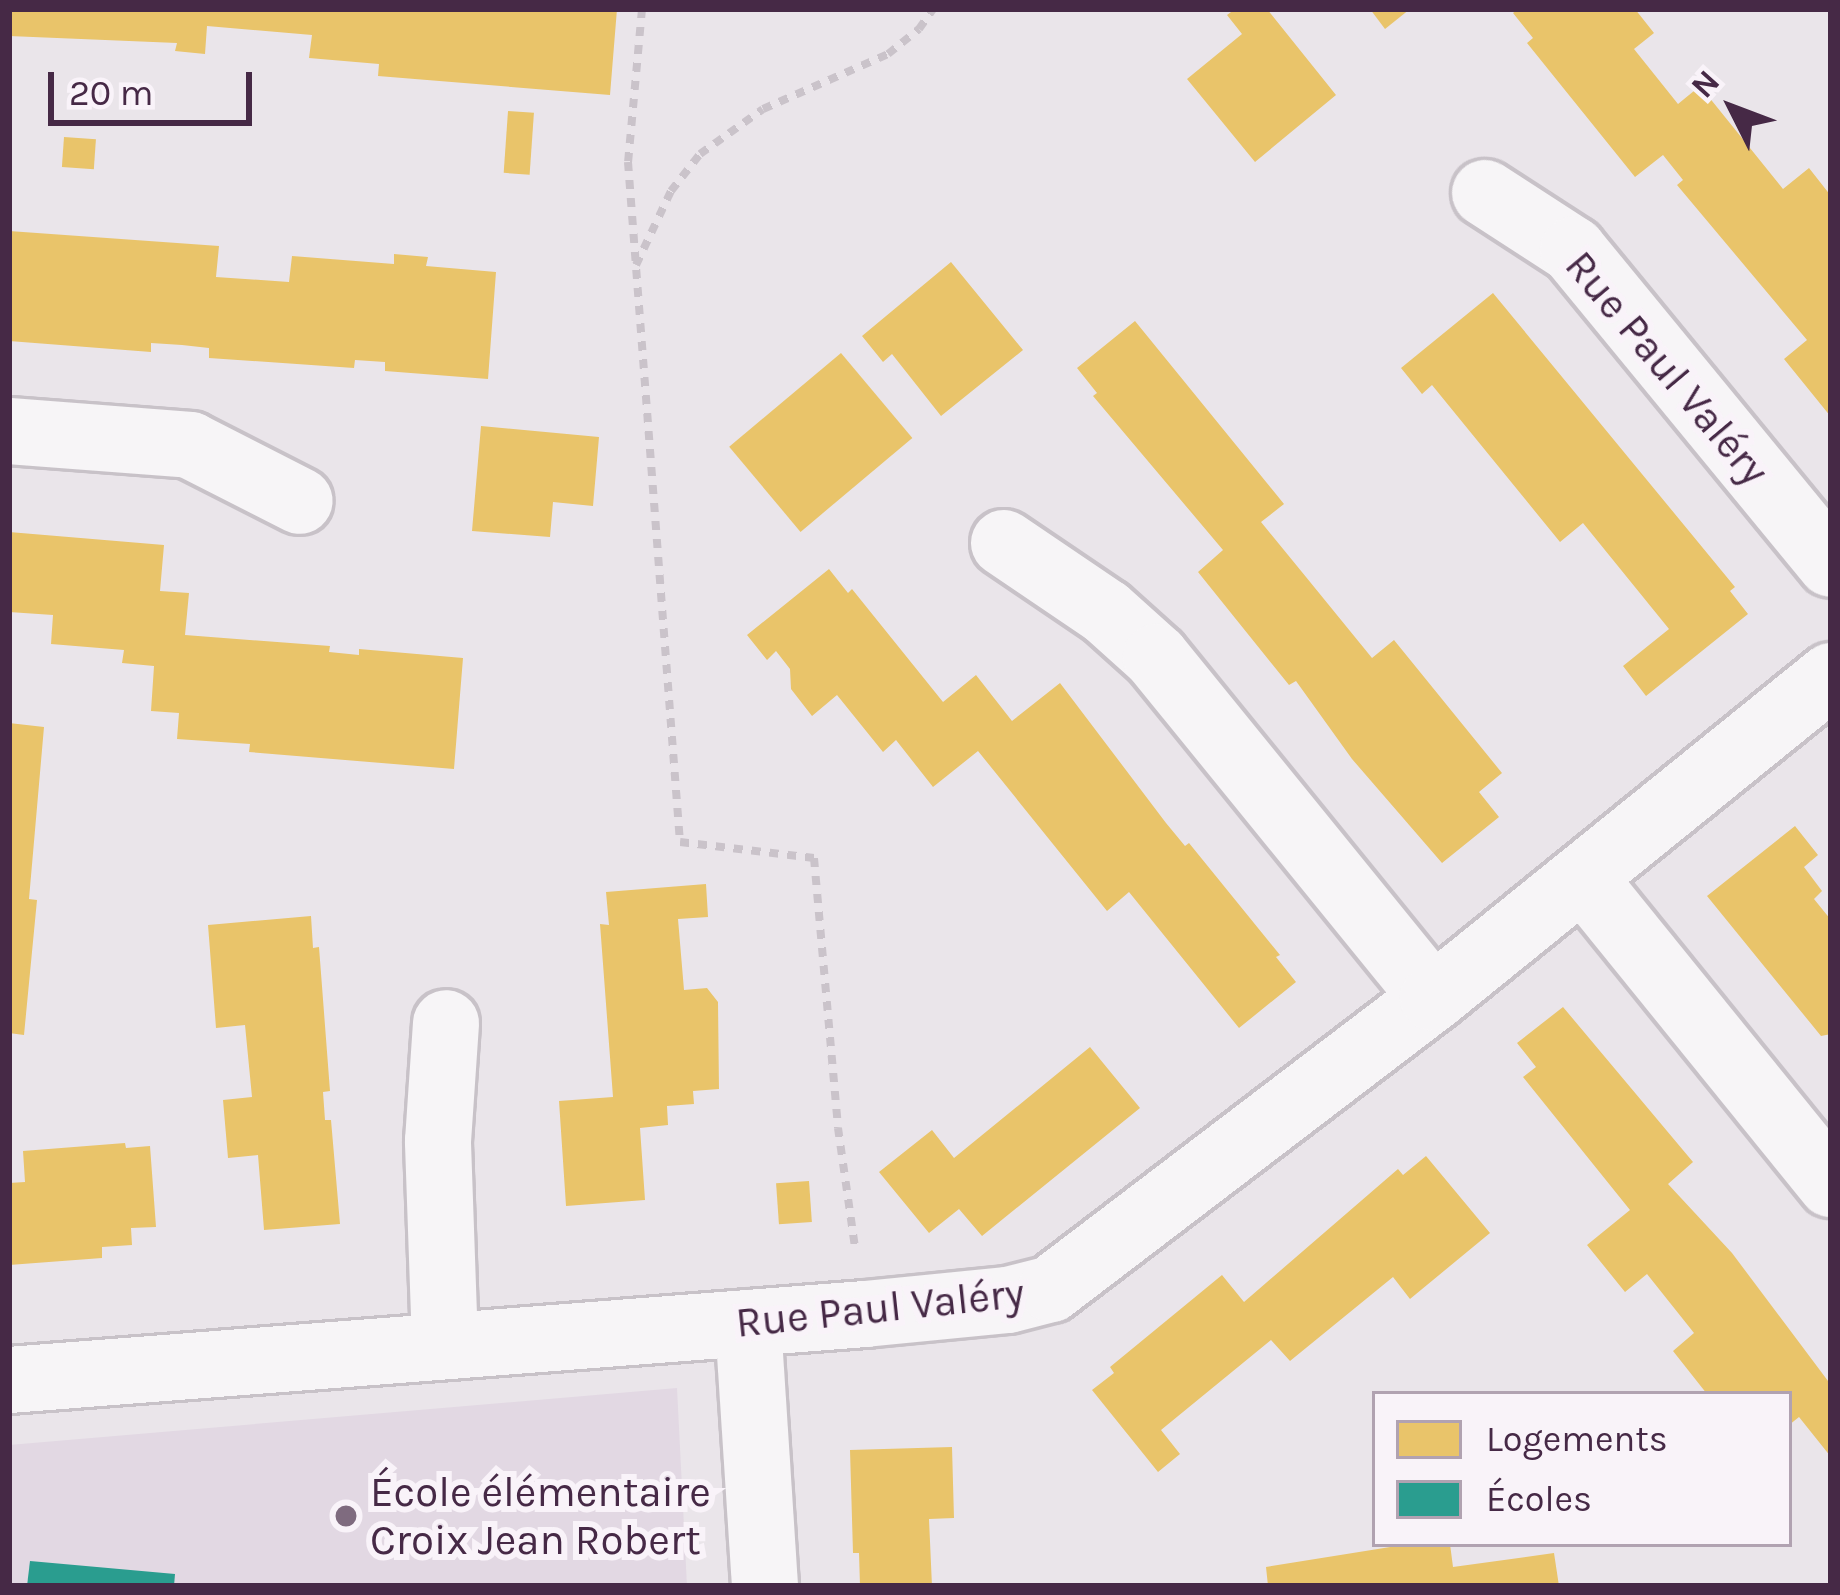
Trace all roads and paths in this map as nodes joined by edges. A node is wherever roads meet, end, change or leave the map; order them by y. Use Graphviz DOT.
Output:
graph roads {
  1 [pos="642,9"];
  2 [pos="932,9"];
  3 [pos="1485,193"];
  4 [pos="635,267"];
  5 [pos="9,430"];
  6 [pos="300,501"];
  7 [pos="1004,543"];
  8 [pos="1831,564"];
  9 [pos="1831,676"];
  10 [pos="1583,878"];
  11 [pos="1433,998"];
  12 [pos="446,1023"];
  13 [pos="1831,1184"];
  14 [pos="865,1314"];
  15 [pos="748,1323"];
  16 [pos="446,1344"];
  17 [pos="9,1380"];
  18 [pos="765,1586"];
  1 -- 4 [label="path"];
  2 -- 4 [label="path"];
  3 -- 8 [label="street, Rue Paul Valéry"];
  4 -- 14 [label="path"];
  5 -- 6 [label="street"];
  7 -- 11 [label="street"];
  9 -- 10 [label="street, Rue Paul Valéry"];
  10 -- 11 [label="street, Rue Paul Valéry"];
  10 -- 13 [label="street"];
  11 -- 14 [label="street, Rue Paul Valéry"];
  12 -- 16 [label="street"];
  14 -- 15 [label="street, Rue Paul Valéry"];
  15 -- 16 [label="street, Rue Paul Valéry"];
  15 -- 18 [label="street"];
  16 -- 17 [label="street, Rue Paul Valéry"];
}
